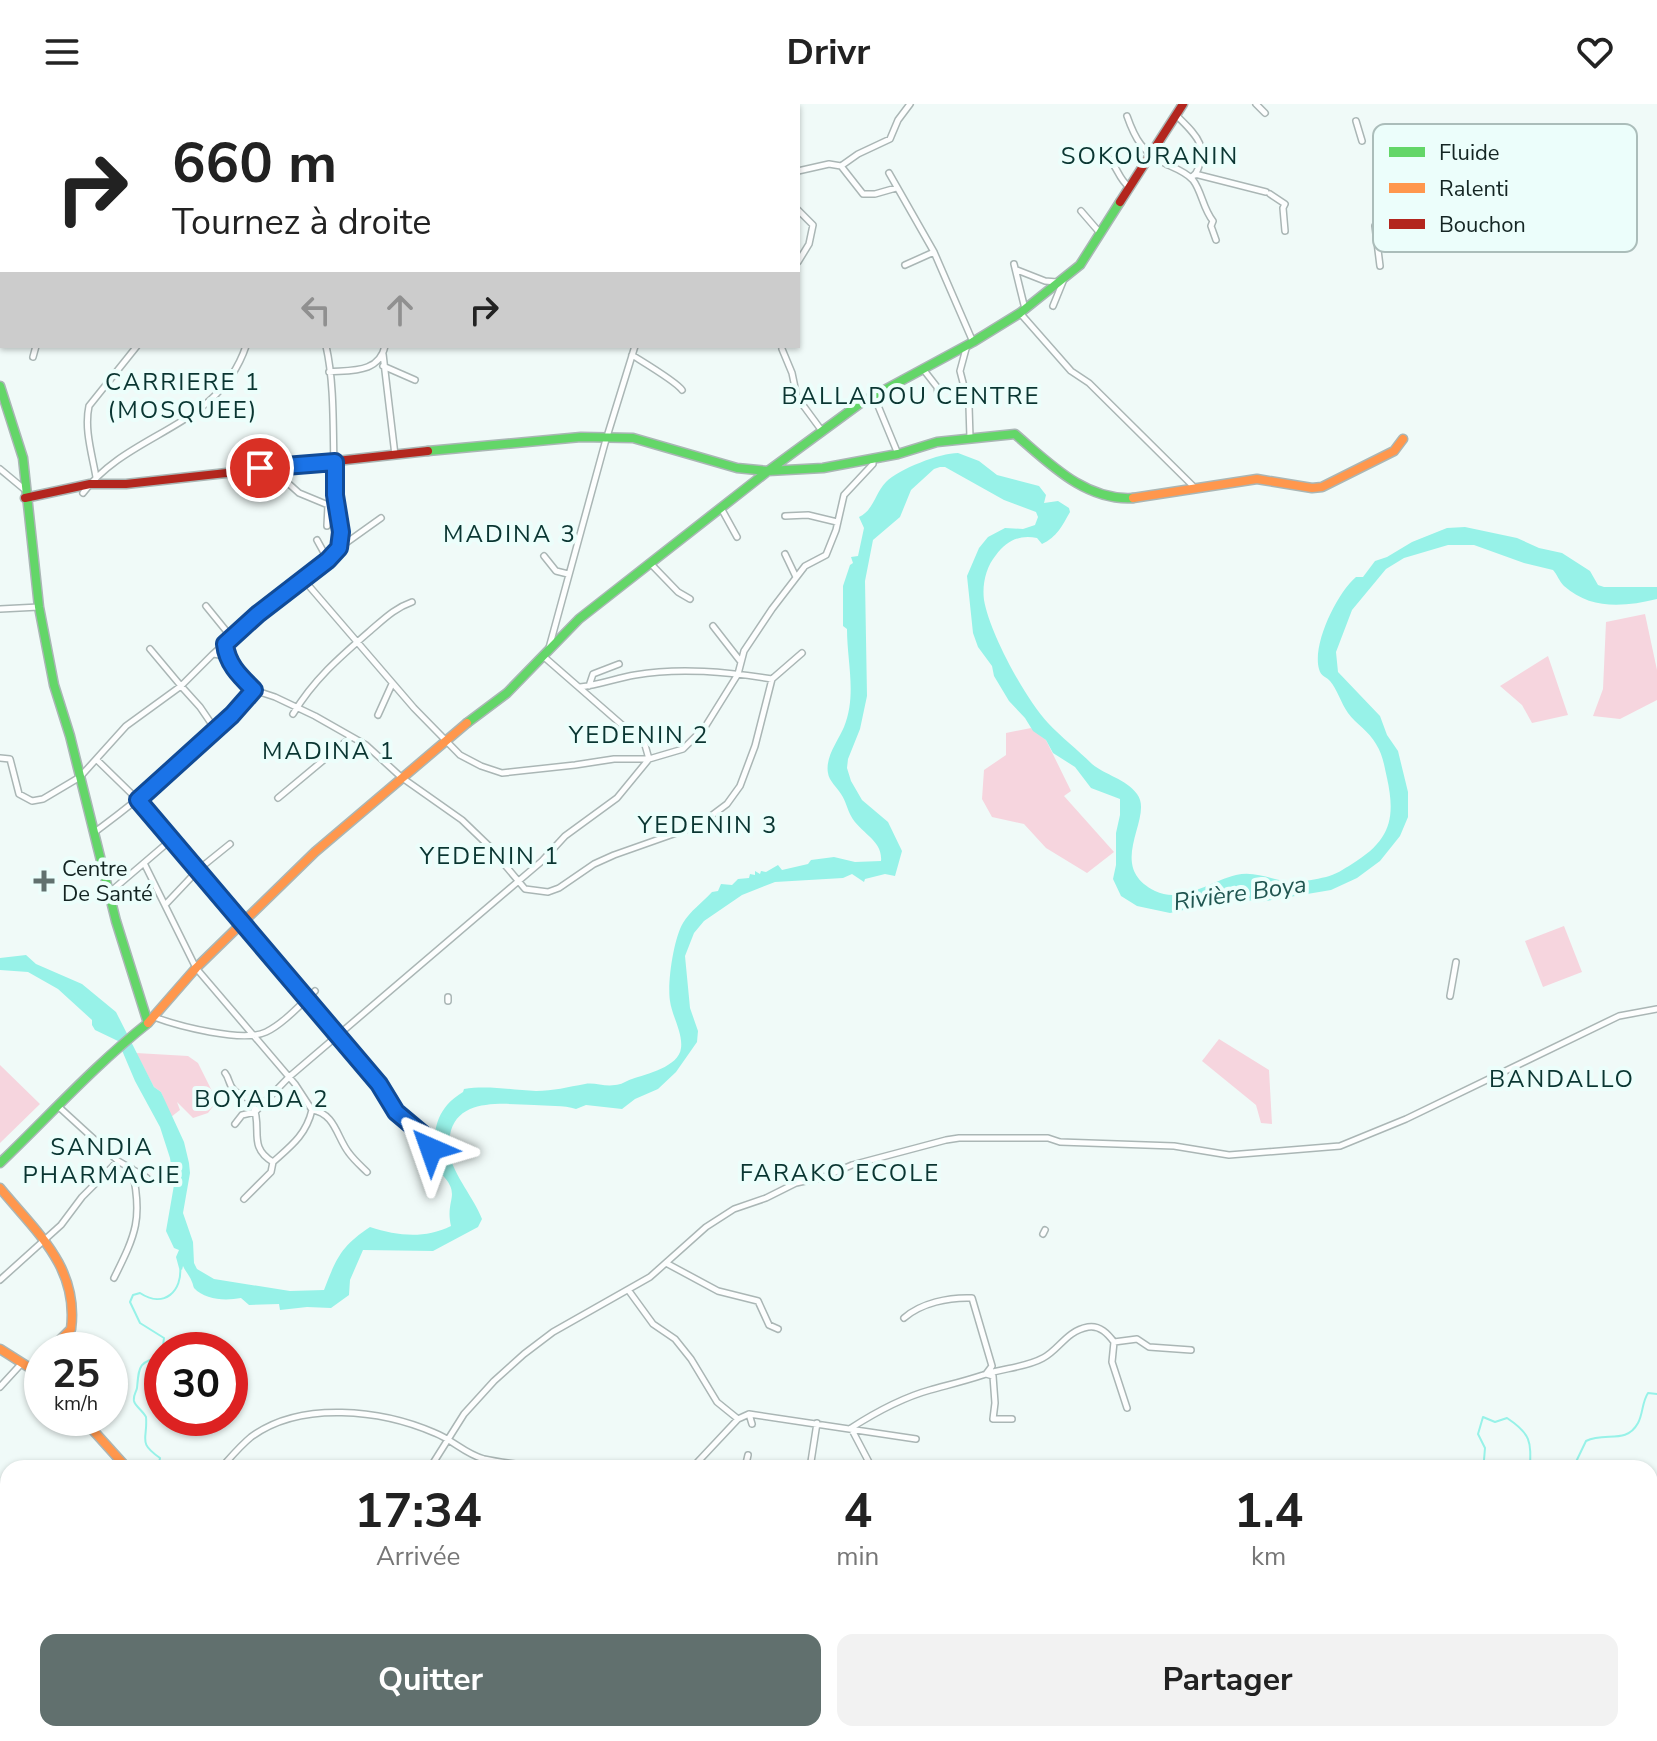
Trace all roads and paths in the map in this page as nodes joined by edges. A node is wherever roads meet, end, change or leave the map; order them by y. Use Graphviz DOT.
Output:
graph roads {
  1 [pos="910,104"];
  2 [pos="1183,104"];
  3 [pos="1256,104"];
  4 [pos="1265,113"];
  5 [pos="1176,115"];
  6 [pos="1127,116"];
  7 [pos="1356,121"];
  8 [pos="1362,141"];
  9 [pos="1152,153"];
  10 [pos="1110,160"];
  11 [pos="841,166"];
  12 [pos="800,171"];
  13 [pos="889,173"];
  14 [pos="1193,177"];
  15 [pos="896,188"];
  16 [pos="1130,188"];
  17 [pos="1081,211"];
  18 [pos="800,212"];
  19 [pos="1285,231"];
  20 [pos="1101,233"];
  21 [pos="1216,240"];
  22 [pos="934,252"];
  23 [pos="1378,252"];
  24 [pos="800,258"];
  25 [pos="905,265"];
  26 [pos="1380,266"];
  27 [pos="1062,281"];
  28 [pos="1053,306"];
  29 [pos="1022,311"];
  30 [pos="970,344"];
  31 [pos="35,348"];
  32 [pos="135,348"];
  33 [pos="245,348"];
  34 [pos="326,348"];
  35 [pos="384,348"];
  36 [pos="634,348"];
  37 [pos="782,349"];
  38 [pos="383,354"];
  39 [pos="632,355"];
  40 [pos="33,357"];
  41 [pos="377,363"];
  42 [pos="384,366"];
  43 [pos="923,368"];
  44 [pos="329,372"];
  45 [pos="415,380"];
  46 [pos="0,386"];
  47 [pos="682,390"];
  48 [pos="874,395"];
  49 [pos="939,400"];
  50 [pos="822,431"];
  51 [pos="607,435"];
  52 [pos="970,438"];
  53 [pos="1403,439"];
  54 [pos="898,454"];
  55 [pos="395,455"];
  56 [pos="873,459"];
  57 [pos="335,462"];
  58 [pos="0,469"];
  59 [pos="768,471"];
  60 [pos="93,481"];
  61 [pos="289,484"];
  62 [pos="1194,487"];
  63 [pos="25,493"];
  64 [pos="83,493"];
  65 [pos="335,495"];
  66 [pos="328,505"];
  67 [pos="721,508"];
  68 [pos="785,516"];
  69 [pos="381,518"];
  70 [pos="837,522"];
  71 [pos="327,526"];
  72 [pos="737,537"];
  73 [pos="317,540"];
  74 [pos="339,548"];
  75 [pos="785,554"];
  76 [pos="544,556"];
  77 [pos="328,560"];
  78 [pos="650,563"];
  79 [pos="568,574"];
  80 [pos="797,578"];
  81 [pos="303,579"];
  82 [pos="690,599"];
  83 [pos="412,602"];
  84 [pos="206,606"];
  85 [pos="39,607"];
  86 [pos="0,609"];
  87 [pos="556,622"];
  88 [pos="713,626"];
  89 [pos="232,638"];
  90 [pos="559,638"];
  91 [pos="358,641"];
  92 [pos="225,644"];
  93 [pos="150,649"];
  94 [pos="545,652"];
  95 [pos="802,653"];
  96 [pos="213,654"];
  97 [pos="226,656"];
  98 [pos="741,662"];
  99 [pos="619,664"];
  100 [pos="738,674"];
  101 [pos="772,679"];
  102 [pos="392,684"];
  103 [pos="181,686"];
  104 [pos="589,686"];
  105 [pos="580,687"];
  106 [pos="254,690"];
  107 [pos="295,710"];
  108 [pos="378,715"];
  109 [pos="215,729"];
  110 [pos="350,738"];
  111 [pos="443,741"];
  112 [pos="0,758"];
  113 [pos="649,759"];
  114 [pos="97,760"];
  115 [pos="80,777"];
  116 [pos="401,777"];
  117 [pos="278,798"];
  118 [pos="138,800"];
  119 [pos="94,833"];
  120 [pos="172,839"];
  121 [pos="230,844"];
  122 [pos="144,863"];
  123 [pos="199,869"];
  124 [pos="517,882"];
  125 [pos="109,893"];
  126 [pos="165,905"];
  127 [pos="244,923"];
  128 [pos="1456,962"];
  129 [pos="196,968"];
  130 [pos="315,991"];
  131 [pos="1450,996"];
  132 [pos="308,998"];
  133 [pos="1657,1009"];
  134 [pos="150,1020"];
  135 [pos="254,1036"];
  136 [pos="339,1036"];
  137 [pos="225,1073"];
  138 [pos="289,1077"];
  139 [pos="59,1107"];
  140 [pos="312,1110"];
  141 [pos="255,1112"];
  142 [pos="235,1124"];
  143 [pos="429,1155"];
  144 [pos="118,1161"];
  145 [pos="273,1162"];
  146 [pos="0,1163"];
  147 [pos="132,1169"];
  148 [pos="367,1172"];
  149 [pos="147,1178"];
  150 [pos="0,1188"];
  151 [pos="244,1199"];
  152 [pos="43,1241"];
  153 [pos="666,1263"];
  154 [pos="114,1278"];
  155 [pos="0,1280"];
  156 [pos="629,1291"];
  157 [pos="904,1318"];
  158 [pos="778,1329"];
  159 [pos="68,1332"];
  160 [pos="1114,1342"];
  161 [pos="0,1349"];
  162 [pos="1191,1350"];
  163 [pos="24,1364"];
  164 [pos="24,1367"];
  165 [pos="986,1374"];
  166 [pos="0,1387"];
  167 [pos="1127,1408"];
  168 [pos="362,1414"];
  169 [pos="749,1414"];
  170 [pos="738,1419"];
  171 [pos="1012,1419"];
  172 [pos="360,1423"];
  173 [pos="817,1423"];
  174 [pos="752,1424"];
  175 [pos="854,1429"];
  176 [pos="98,1436"];
  177 [pos="916,1439"];
  178 [pos="449,1440"];
  179 [pos="748,1455"];
  180 [pos="120,1460"];
  181 [pos="229,1460"];
  182 [pos="435,1460"];
  183 [pos="491,1460"];
  184 [pos="700,1460"];
  185 [pos="747,1460"];
  186 [pos="811,1460"];
  187 [pos="868,1460"];
  1 -- 11 [label="street"];
  2 -- 5 [label="main road"];
  3 -- 4 [label="street"];
  5 -- 9 [label="main road"];
  5 -- 14 [label="street"];
  6 -- 9 [label="street"];
  7 -- 8 [label="street"];
  9 -- 14 [label="street"];
  9 -- 16 [label="main road"];
  10 -- 16 [label="street"];
  11 -- 12 [label="street"];
  11 -- 15 [label="street"];
  13 -- 15 [label="street"];
  14 -- 19 [label="street"];
  14 -- 21 [label="street"];
  15 -- 22 [label="street"];
  16 -- 20 [label="main road"];
  17 -- 20 [label="street"];
  18 -- 24 [label="street"];
  20 -- 27 [label="main road"];
  22 -- 25 [label="street"];
  22 -- 30 [label="street"];
  23 -- 26 [label="street"];
  27 -- 28 [label="street"];
  27 -- 29 [label="main road"];
  27 -- 29 [label="street"];
  29 -- 30 [label="main road"];
  29 -- 62 [label="street"];
  30 -- 43 [label="main road"];
  30 -- 52 [label="street"];
  31 -- 40 [label="street"];
  32 -- 60 [label="street"];
  33 -- 60 [label="street"];
  34 -- 44 [label="street"];
  35 -- 38 [label="street"];
  36 -- 39 [label="street"];
  37 -- 50 [label="street"];
  38 -- 41 [label="street"];
  38 -- 42 [label="street"];
  39 -- 47 [label="street"];
  39 -- 51 [label="street"];
  41 -- 42 [label="street"];
  41 -- 44 [label="street"];
  42 -- 45 [label="street"];
  42 -- 55 [label="street"];
  43 -- 48 [label="main road"];
  43 -- 49 [label="street"];
  44 -- 57 [label="street"];
  46 -- 63 [label="main road"];
  48 -- 50 [label="main road"];
  48 -- 54 [label="street"];
  50 -- 59 [label="main road"];
  51 -- 55 [label="main road"];
  51 -- 59 [label="main road"];
  51 -- 79 [label="street"];
  52 -- 54 [label="main road"];
  52 -- 62 [label="main road"];
  53 -- 62 [label="main road"];
  54 -- 56 [label="main road"];
  55 -- 57 [label="main road"];
  56 -- 59 [label="main road"];
  56 -- 70 [label="street"];
  57 -- 60 [label="main road"];
  57 -- 65 [label="street"];
  58 -- 63 [label="street"];
  59 -- 67 [label="main road"];
  60 -- 63 [label="main road"];
  60 -- 64 [label="street"];
  61 -- 66 [label="street"];
  63 -- 85 [label="main road"];
  65 -- 66 [label="street"];
  65 -- 74 [label="street"];
  66 -- 71 [label="street"];
  67 -- 72 [label="street"];
  67 -- 78 [label="main road"];
  68 -- 70 [label="street"];
  69 -- 74 [label="street"];
  70 -- 80 [label="street"];
  73 -- 77 [label="street"];
  74 -- 77 [label="street"];
  75 -- 80 [label="street"];
  76 -- 79 [label="street"];
  77 -- 81 [label="street"];
  78 -- 82 [label="street"];
  78 -- 90 [label="main road"];
  79 -- 87 [label="street"];
  80 -- 98 [label="street"];
  81 -- 89 [label="street"];
  81 -- 91 [label="street"];
  83 -- 91 [label="street"];
  84 -- 89 [label="street"];
  85 -- 86 [label="street"];
  85 -- 115 [label="main road"];
  87 -- 90 [label="street"];
  87 -- 94 [label="street"];
  88 -- 98 [label="street"];
  89 -- 92 [label="street"];
  90 -- 94 [label="main road"];
  91 -- 102 [label="street"];
  91 -- 107 [label="street"];
  92 -- 96 [label="street"];
  92 -- 97 [label="street"];
  93 -- 103 [label="street"];
  94 -- 105 [label="street"];
  94 -- 111 [label="main road"];
  95 -- 101 [label="street"];
  96 -- 97 [label="street"];
  96 -- 103 [label="street"];
  97 -- 106 [label="street"];
  98 -- 100 [label="street"];
  99 -- 104 [label="street"];
  100 -- 101 [label="street"];
  100 -- 104 [label="street"];
  100 -- 113 [label="street"];
  101 -- 124 [label="street"];
  102 -- 108 [label="street"];
  102 -- 111 [label="street"];
  103 -- 109 [label="street"];
  103 -- 114 [label="street"];
  104 -- 105 [label="street"];
  105 -- 113 [label="street"];
  106 -- 107 [label="street"];
  106 -- 109 [label="street"];
  107 -- 110 [label="street"];
  109 -- 118 [label="street"];
  110 -- 116 [label="street"];
  110 -- 117 [label="street"];
  111 -- 113 [label="street"];
  111 -- 116 [label="main road"];
  112 -- 115 [label="street"];
  113 -- 124 [label="street"];
  114 -- 115 [label="street"];
  114 -- 118 [label="street"];
  115 -- 119 [label="main road"];
  116 -- 124 [label="street"];
  116 -- 127 [label="main road"];
  118 -- 119 [label="street"];
  118 -- 120 [label="street"];
  119 -- 125 [label="main road"];
  120 -- 122 [label="street"];
  120 -- 123 [label="street"];
  121 -- 123 [label="street"];
  122 -- 125 [label="street"];
  122 -- 126 [label="street"];
  123 -- 126 [label="street"];
  123 -- 127 [label="street"];
  124 -- 136 [label="street"];
  125 -- 134 [label="main road"];
  126 -- 129 [label="street"];
  127 -- 129 [label="main road"];
  127 -- 132 [label="street"];
  128 -- 131 [label="street"];
  129 -- 134 [label="main road"];
  129 -- 135 [label="street"];
  130 -- 132 [label="street"];
  132 -- 135 [label="street"];
  132 -- 136 [label="street"];
  133 -- 153 [label="street"];
  134 -- 135 [label="street"];
  134 -- 139 [label="main road"];
  135 -- 138 [label="street"];
  136 -- 138 [label="street"];
  136 -- 143 [label="street"];
  137 -- 141 [label="street"];
  138 -- 140 [label="street"];
  138 -- 141 [label="street"];
  139 -- 144 [label="street"];
  139 -- 146 [label="main road"];
  140 -- 145 [label="street"];
  140 -- 148 [label="street"];
  141 -- 142 [label="street"];
  141 -- 145 [label="street"];
  144 -- 147 [label="street"];
  144 -- 152 [label="street"];
  145 -- 151 [label="street"];
  147 -- 149 [label="street"];
  147 -- 154 [label="street"];
  150 -- 152 [label="main road"];
  152 -- 155 [label="street"];
  152 -- 159 [label="main road"];
  153 -- 156 [label="street"];
  153 -- 158 [label="street"];
  156 -- 170 [label="street"];
  156 -- 178 [label="street"];
  157 -- 165 [label="street"];
  160 -- 162 [label="street"];
  160 -- 165 [label="street"];
  160 -- 167 [label="street"];
  161 -- 163 [label="main road"];
  164 -- 166 [label="street"];
  165 -- 171 [label="street"];
  165 -- 175 [label="street"];
  168 -- 172 [label="street"];
  168 -- 178 [label="street"];
  168 -- 181 [label="street"];
  169 -- 170 [label="street"];
  169 -- 173 [label="street"];
  169 -- 174 [label="street"];
  170 -- 184 [label="street"];
  173 -- 175 [label="street"];
  173 -- 186 [label="street"];
  175 -- 177 [label="street"];
  175 -- 187 [label="street"];
  176 -- 180 [label="main road"];
  178 -- 182 [label="street"];
  178 -- 183 [label="street"];
  179 -- 185 [label="street"];
}
